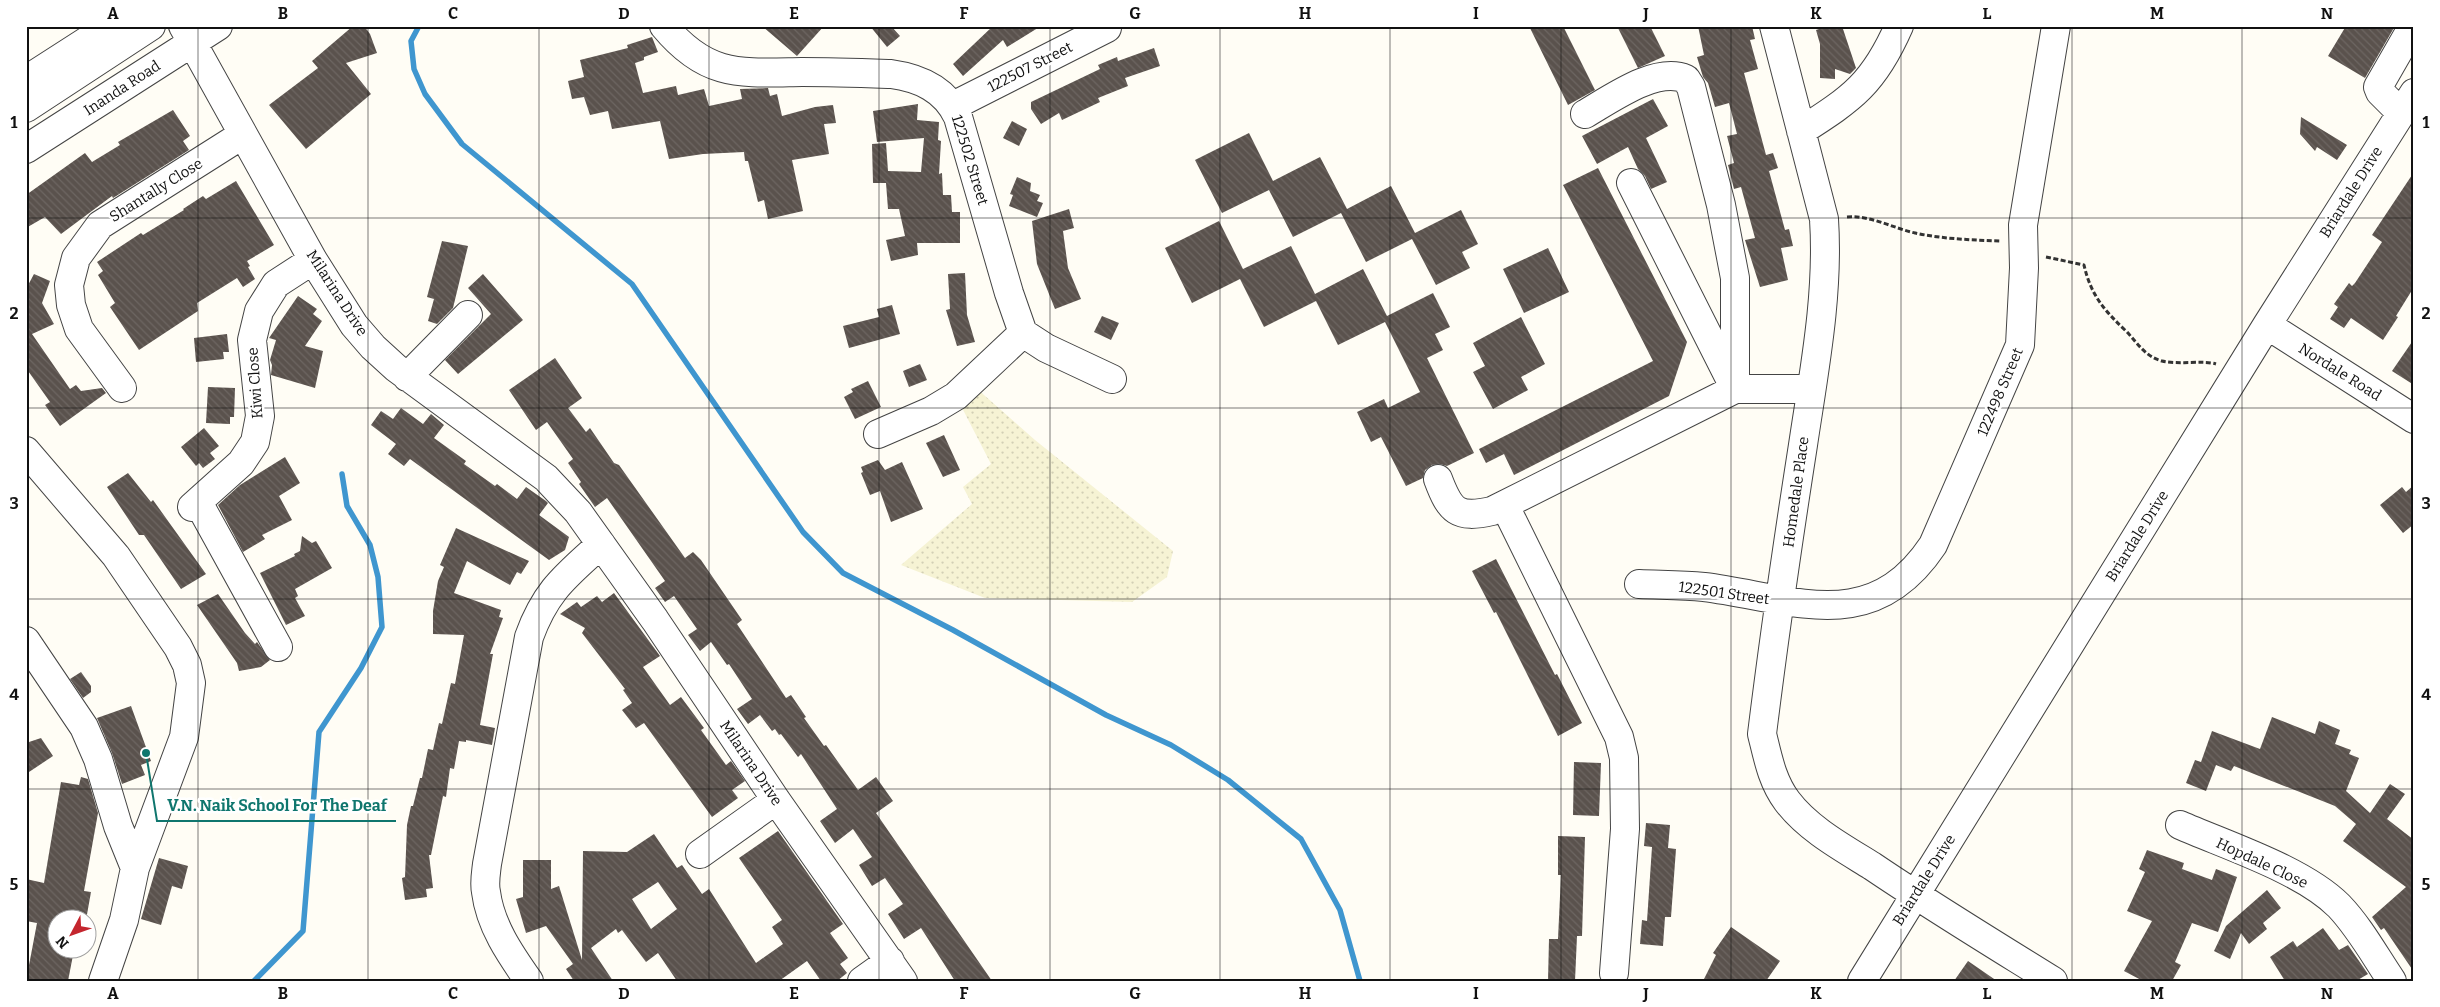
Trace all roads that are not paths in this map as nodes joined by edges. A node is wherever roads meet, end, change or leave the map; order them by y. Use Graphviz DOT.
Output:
graph roads {
  1 [pos="110,26"];
  2 [pos="150,26"];
  3 [pos="218,26"];
  4 [pos="664,26"];
  5 [pos="1774,26"];
  6 [pos="1899,26"];
  7 [pos="2056,26"];
  8 [pos="2413,26"];
  9 [pos="1107,28"];
  10 [pos="187,31"];
  11 [pos="26,80"];
  12 [pos="2407,103"];
  13 [pos="952,106"];
  14 [pos="26,108"];
  15 [pos="1585,114"];
  16 [pos="26,129"];
  17 [pos="1802,131"];
  18 [pos="242,135"];
  19 [pos="26,149"];
  20 [pos="1631,183"];
  21 [pos="313,260"];
  22 [pos="468,315"];
  23 [pos="2267,325"];
  24 [pos="1023,333"];
  25 [pos="407,377"];
  26 [pos="1112,379"];
  27 [pos="122,388"];
  28 [pos="1735,389"];
  29 [pos="1811,389"];
  30 [pos="2414,419"];
  31 [pos="878,434"];
  32 [pos="26,451"];
  33 [pos="1438,479"];
  34 [pos="1506,506"];
  35 [pos="601,544"];
  36 [pos="1638,584"];
  37 [pos="1780,601"];
  38 [pos="26,641"];
  39 [pos="278,647"];
  40 [pos="776,800"];
  41 [pos="2180,825"];
  42 [pos="700,854"];
  43 [pos="135,868"];
  44 [pos="1914,895"];
  45 [pos="897,971"];
  46 [pos="1614,973"];
  47 [pos="104,981"];
  48 [pos="529,981"];
  49 [pos="862,981"];
  50 [pos="1862,981"];
  51 [pos="2053,981"];
  52 [pos="2392,981"];
  1 -- 11 [label="street"];
  2 -- 14 [label="street"];
  3 -- 10 [label="street, Inanda Road"];
  4 -- 13 [label="street, 122502 Street"];
  5 -- 17 [label="street, Homedale Place"];
  6 -- 17 [label="street"];
  7 -- 37 [label="street, 122498 Street"];
  8 -- 12 [label="street"];
  9 -- 13 [label="street, 122507 Street"];
  10 -- 16 [label="street"];
  10 -- 18 [label="street, Milarina Drive"];
  10 -- 19 [label="street, Inanda Road"];
  12 -- 23 [label="street, Briardale Drive"];
  13 -- 24 [label="street, 122502 Street"];
  15 -- 28 [label="street"];
  17 -- 29 [label="street, Homedale Place"];
  18 -- 21 [label="street, Milarina Drive"];
  18 -- 27 [label="street, Shantally Close"];
  20 -- 28 [label="street"];
  21 -- 25 [label="street, Milarina Drive"];
  21 -- 39 [label="street, Kiwi Close"];
  22 -- 25 [label="street"];
  23 -- 30 [label="street, Nordale Road"];
  23 -- 44 [label="street, Briardale Drive"];
  24 -- 26 [label="street"];
  24 -- 31 [label="street"];
  25 -- 35 [label="street, Milarina Drive"];
  28 -- 29 [label="street"];
  28 -- 34 [label="street"];
  29 -- 37 [label="street, Homedale Place"];
  32 -- 43 [label="street"];
  33 -- 34 [label="street"];
  34 -- 46 [label="street"];
  35 -- 40 [label="street, Milarina Drive"];
  35 -- 48 [label="street"];
  36 -- 37 [label="street, 122501 Street"];
  37 -- 44 [label="street, Homedale Place"];
  38 -- 43 [label="street"];
  40 -- 42 [label="street"];
  40 -- 45 [label="street, Milarina Drive"];
  41 -- 52 [label="street, Hopdale Close"];
  43 -- 47 [label="street"];
  44 -- 50 [label="street, Briardale Drive"];
  44 -- 51 [label="street, Homedale Place"];
  45 -- 49 [label="street"];
}
